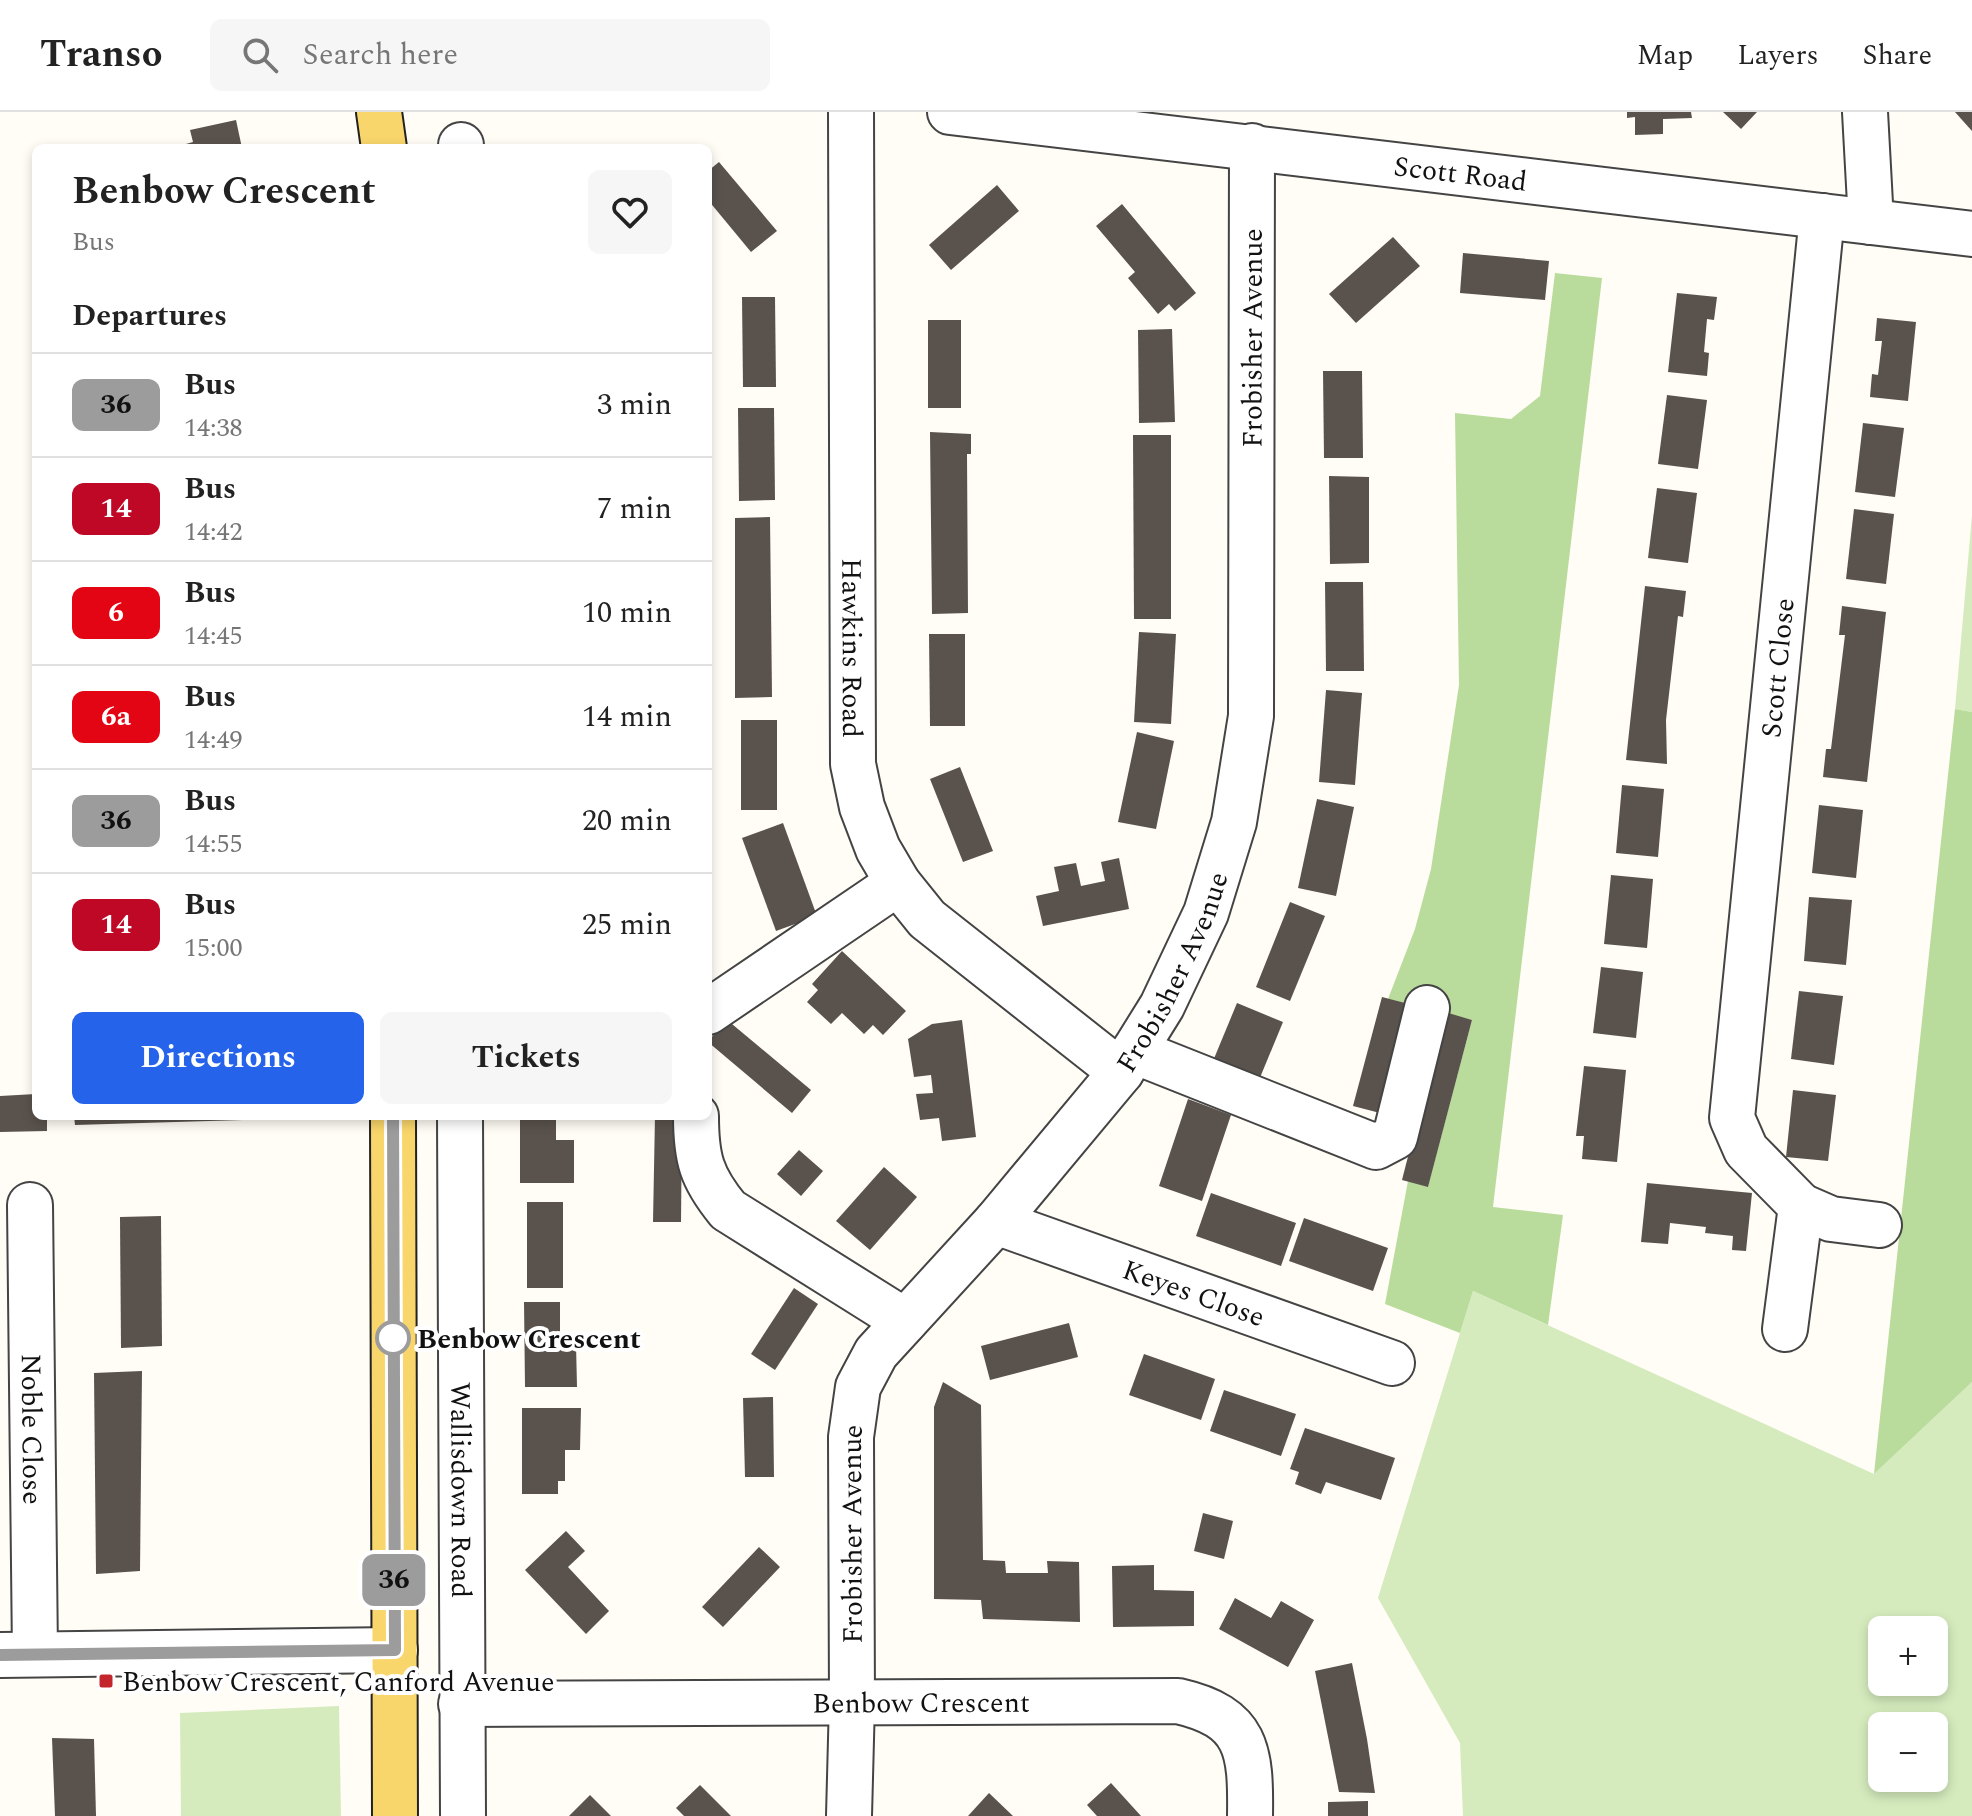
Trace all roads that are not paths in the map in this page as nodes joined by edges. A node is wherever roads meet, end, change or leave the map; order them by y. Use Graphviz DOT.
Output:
graph roads {
  1 [pos="379,112"];
  2 [pos="851,112"];
  3 [pos="950,112"];
  4 [pos="1865,112"];
  5 [pos="1003,115"];
  6 [pos="383,144"];
  7 [pos="1252,146"];
  8 [pos="1822,216"];
  9 [pos="1871,222"];
  10 [pos="1972,234"];
  11 [pos="898,883"];
  12 [pos="1427,1008"];
  13 [pos="712,1009"];
  14 [pos="1127,1061"];
  15 [pos="393,1120"];
  16 [pos="460,1120"];
  17 [pos="696,1120"];
  18 [pos="30,1205"];
  19 [pos="1801,1206"];
  20 [pos="996,1222"];
  21 [pos="1879,1225"];
  22 [pos="905,1321"];
  23 [pos="1785,1329"];
  24 [pos="1392,1363"];
  25 [pos="395,1650"];
  26 [pos="18,1655"];
  27 [pos="852,1701"];
  28 [pos="461,1704"];
  29 [pos="395,1816"];
  30 [pos="463,1816"];
  31 [pos="849,1816"];
  32 [pos="1250,1816"];
  1 -- 6 [label="main road"];
  2 -- 11 [label="street, Hawkins Road"];
  3 -- 5 [label="street, Scott Road"];
  4 -- 9 [label="street"];
  5 -- 7 [label="street, Scott Road"];
  7 -- 8 [label="street, Scott Road"];
  7 -- 14 [label="street, Frobisher Avenue"];
  8 -- 9 [label="street, Scott Road"];
  8 -- 19 [label="street, Scott Close"];
  9 -- 10 [label="street, Scott Road"];
  11 -- 13 [label="street"];
  11 -- 14 [label="street, Hawkins Road"];
  12 -- 14 [label="street, Hawkins Road"];
  14 -- 20 [label="street, Frobisher Avenue"];
  15 -- 25 [label="main road"];
  16 -- 28 [label="street, Wallisdown Road"];
  17 -- 22 [label="street"];
  18 -- 26 [label="street, Noble Close"];
  19 -- 21 [label="street"];
  19 -- 23 [label="street"];
  20 -- 22 [label="street, Frobisher Avenue"];
  20 -- 24 [label="street, Keyes Close"];
  22 -- 27 [label="street, Frobisher Avenue"];
  25 -- 26 [label="street"];
  25 -- 29 [label="main road"];
  27 -- 28 [label="street, Benbow Crescent"];
  27 -- 31 [label="street, Frobisher Avenue"];
  27 -- 32 [label="street, Benbow Crescent"];
  28 -- 30 [label="street, Wallisdown Road"];
}
